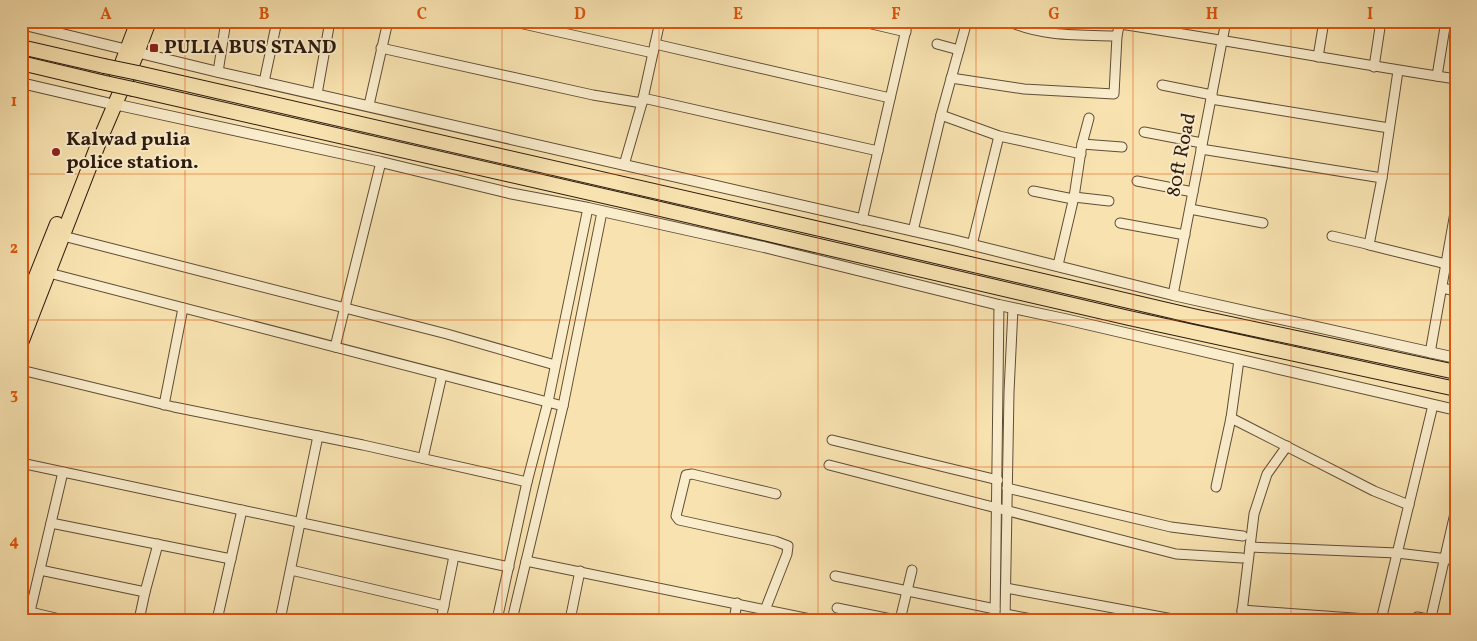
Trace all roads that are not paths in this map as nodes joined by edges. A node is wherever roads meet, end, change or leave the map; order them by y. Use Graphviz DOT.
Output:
graph roads {
  1 [pos="138,21"];
  2 [pos="149,21"];
  3 [pos="226,21"];
  4 [pos="277,21"];
  5 [pos="330,21"];
  6 [pos="388,21"];
  7 [pos="510,21"];
  8 [pos="660,21"];
  9 [pos="859,21"];
  10 [pos="908,21"];
  11 [pos="968,21"];
  12 [pos="1176,21"];
  13 [pos="1226,21"];
  14 [pos="1324,21"];
  15 [pos="1381,21"];
  16 [pos="1446,21"];
  17 [pos="1012,22"];
  18 [pos="1120,23"];
  19 [pos="23,24"];
  20 [pos="906,32"];
  21 [pos="1175,32"];
  22 [pos="1117,36"];
  23 [pos="1222,40"];
  24 [pos="937,44"];
  25 [pos="21,47"];
  26 [pos="381,48"];
  27 [pos="654,48"];
  28 [pos="959,50"];
  29 [pos="132,52"];
  30 [pos="1318,57"];
  31 [pos="21,63"];
  32 [pos="1374,67"];
  33 [pos="1398,71"];
  34 [pos="218,72"];
  35 [pos="1438,76"];
  36 [pos="951,78"];
  37 [pos="1456,79"];
  38 [pos="264,82"];
  39 [pos="21,83"];
  40 [pos="1162,85"];
  41 [pos="317,94"];
  42 [pos="1211,97"];
  43 [pos="890,98"];
  44 [pos="643,101"];
  45 [pos="111,104"];
  46 [pos="369,106"];
  47 [pos="940,115"];
  48 [pos="1089,118"];
  49 [pos="1389,128"];
  50 [pos="1144,132"];
  51 [pos="999,136"];
  52 [pos="1082,144"];
  53 [pos="1202,146"];
  54 [pos="1122,147"];
  55 [pos="878,151"];
  56 [pos="1081,154"];
  57 [pos="382,162"];
  58 [pos="624,165"];
  59 [pos="1382,178"];
  60 [pos="1137,182"];
  61 [pos="1033,192"];
  62 [pos="1193,192"];
  63 [pos="1074,198"];
  64 [pos="1109,201"];
  65 [pos="1456,207"];
  66 [pos="588,208"];
  67 [pos="1190,210"];
  68 [pos="602,212"];
  69 [pos="862,220"];
  70 [pos="1120,222"];
  71 [pos="1263,223"];
  72 [pos="913,231"];
  73 [pos="1454,231"];
  74 [pos="1185,235"];
  75 [pos="63,236"];
  76 [pos="1332,236"];
  77 [pos="972,245"];
  78 [pos="1370,245"];
  79 [pos="1446,264"];
  80 [pos="1058,265"];
  81 [pos="49,273"];
  82 [pos="1442,288"];
  83 [pos="1456,291"];
  84 [pos="1173,295"];
  85 [pos="1000,305"];
  86 [pos="183,308"];
  87 [pos="1013,308"];
  88 [pos="344,309"];
  89 [pos="21,314"];
  90 [pos="21,343"];
  91 [pos="335,347"];
  92 [pos="1430,353"];
  93 [pos="1456,358"];
  94 [pos="1239,360"];
  95 [pos="555,364"];
  96 [pos="21,370"];
  97 [pos="1456,372"];
  98 [pos="442,375"];
  99 [pos="1456,389"];
  100 [pos="548,402"];
  101 [pos="164,405"];
  102 [pos="1433,405"];
  103 [pos="563,406"];
  104 [pos="1456,410"];
  105 [pos="1231,418"];
  106 [pos="318,436"];
  107 [pos="832,440"];
  108 [pos="1287,446"];
  109 [pos="423,458"];
  110 [pos="21,463"];
  111 [pos="829,465"];
  112 [pos="63,472"];
  113 [pos="998,480"];
  114 [pos="527,482"];
  115 [pos="1216,487"];
  116 [pos="1007,488"];
  117 [pos="776,494"];
  118 [pos="1409,505"];
  119 [pos="1002,508"];
  120 [pos="1456,509"];
  121 [pos="242,510"];
  122 [pos="300,522"];
  123 [pos="51,523"];
  124 [pos="1244,536"];
  125 [pos="158,544"];
  126 [pos="1250,547"];
  127 [pos="1397,553"];
  128 [pos="454,556"];
  129 [pos="1242,558"];
  130 [pos="1444,558"];
  131 [pos="230,559"];
  132 [pos="1456,560"];
  133 [pos="526,561"];
  134 [pos="508,567"];
  135 [pos="40,570"];
  136 [pos="291,570"];
  137 [pos="912,570"];
  138 [pos="580,571"];
  139 [pos="834,576"];
  140 [pos="1006,588"];
  141 [pos="907,591"];
  142 [pos="146,592"];
  143 [pos="737,603"];
  144 [pos="444,606"];
  145 [pos="837,608"];
  146 [pos="995,609"];
  147 [pos="765,610"];
  148 [pos="1242,610"];
  149 [pos="29,616"];
  150 [pos="1005,617"];
  151 [pos="1417,617"];
  152 [pos="570,619"];
  153 [pos="64,620"];
  154 [pos="139,620"];
  155 [pos="217,620"];
  156 [pos="280,620"];
  157 [pos="441,620"];
  158 [pos="497,620"];
  159 [pos="512,620"];
  160 [pos="582,620"];
  161 [pos="734,620"];
  162 [pos="815,620"];
  163 [pos="898,620"];
  164 [pos="995,620"];
  165 [pos="1037,620"];
  166 [pos="1178,620"];
  167 [pos="1241,620"];
  168 [pos="1381,620"];
  169 [pos="1433,620"];
  1 -- 29 [label="main road"];
  2 -- 29 [label="main road"];
  3 -- 34 [label="street"];
  4 -- 38 [label="street"];
  5 -- 41 [label="street"];
  6 -- 26 [label="street"];
  7 -- 27 [label="street"];
  8 -- 27 [label="street"];
  9 -- 20 [label="street"];
  10 -- 20 [label="street"];
  11 -- 28 [label="street"];
  12 -- 21 [label="street"];
  13 -- 23 [label="street, 80ft Road"];
  14 -- 30 [label="street"];
  15 -- 32 [label="street"];
  16 -- 35 [label="street"];
  17 -- 22 [label="street"];
  18 -- 21 [label="street"];
  18 -- 22 [label="street"];
  19 -- 29 [label="street"];
  20 -- 43 [label="street"];
  21 -- 23 [label="street"];
  22 -- 36 [label="street"];
  23 -- 30 [label="street"];
  23 -- 42 [label="street, 80ft Road"];
  24 -- 28 [label="street"];
  25 -- 97 [label="main road, bridge"];
  26 -- 44 [label="street"];
  26 -- 46 [label="street"];
  27 -- 43 [label="street"];
  27 -- 44 [label="street"];
  28 -- 36 [label="street"];
  29 -- 34 [label="street"];
  29 -- 45 [label="main road"];
  30 -- 32 [label="street"];
  31 -- 99 [label="main road, bridge"];
  32 -- 33 [label="street"];
  33 -- 35 [label="street"];
  33 -- 49 [label="street"];
  34 -- 38 [label="street"];
  35 -- 37 [label="street"];
  36 -- 47 [label="street"];
  38 -- 41 [label="street"];
  39 -- 45 [label="street"];
  40 -- 42 [label="street"];
  41 -- 46 [label="street"];
  42 -- 49 [label="street"];
  42 -- 53 [label="street, 80ft Road"];
  43 -- 55 [label="street"];
  44 -- 55 [label="street"];
  44 -- 58 [label="street"];
  45 -- 57 [label="street"];
  45 -- 75 [label="main road"];
  45 -- 89 [label="main road"];
  46 -- 58 [label="street"];
  47 -- 51 [label="street"];
  47 -- 72 [label="street"];
  48 -- 52 [label="street"];
  49 -- 59 [label="street"];
  50 -- 53 [label="street"];
  51 -- 56 [label="street"];
  51 -- 77 [label="street"];
  52 -- 54 [label="street"];
  52 -- 56 [label="street"];
  53 -- 59 [label="street"];
  53 -- 62 [label="street, 80ft Road"];
  55 -- 69 [label="street"];
  56 -- 63 [label="street"];
  57 -- 66 [label="street"];
  57 -- 88 [label="street"];
  58 -- 69 [label="street"];
  59 -- 78 [label="street"];
  60 -- 62 [label="street"];
  61 -- 63 [label="street"];
  62 -- 67 [label="street, 80ft Road"];
  63 -- 64 [label="street"];
  63 -- 80 [label="street"];
  65 -- 73 [label="street"];
  66 -- 68 [label="street"];
  66 -- 95 [label="street"];
  67 -- 71 [label="street"];
  67 -- 74 [label="street, 80ft Road"];
  68 -- 85 [label="street"];
  68 -- 103 [label="street"];
  69 -- 72 [label="street"];
  70 -- 74 [label="street"];
  72 -- 77 [label="street"];
  73 -- 79 [label="street"];
  74 -- 84 [label="street, 80ft Road"];
  75 -- 81 [label="main road"];
  75 -- 88 [label="street"];
  76 -- 78 [label="street"];
  77 -- 80 [label="street"];
  78 -- 79 [label="street"];
  79 -- 82 [label="street"];
  80 -- 84 [label="street"];
  81 -- 86 [label="street"];
  81 -- 90 [label="main road"];
  82 -- 83 [label="street"];
  82 -- 92 [label="street"];
  84 -- 92 [label="street"];
  85 -- 87 [label="street"];
  85 -- 113 [label="street"];
  86 -- 91 [label="street"];
  86 -- 101 [label="street"];
  87 -- 94 [label="street"];
  87 -- 116 [label="street"];
  88 -- 91 [label="street"];
  88 -- 95 [label="street"];
  91 -- 98 [label="street"];
  92 -- 93 [label="street"];
  94 -- 102 [label="street"];
  94 -- 105 [label="street"];
  95 -- 100 [label="street"];
  96 -- 101 [label="street"];
  98 -- 100 [label="street"];
  98 -- 109 [label="street"];
  100 -- 103 [label="street"];
  100 -- 114 [label="street"];
  101 -- 106 [label="street"];
  102 -- 104 [label="street"];
  102 -- 118 [label="street"];
  103 -- 133 [label="street"];
  105 -- 108 [label="street"];
  105 -- 115 [label="street"];
  106 -- 109 [label="street"];
  106 -- 122 [label="street"];
  107 -- 113 [label="street"];
  108 -- 118 [label="street"];
  108 -- 126 [label="street"];
  109 -- 114 [label="street"];
  110 -- 112 [label="street"];
  111 -- 119 [label="street"];
  112 -- 121 [label="street"];
  112 -- 123 [label="street"];
  113 -- 119 [label="street"];
  114 -- 134 [label="street"];
  116 -- 119 [label="street"];
  116 -- 124 [label="street"];
  117 -- 147 [label="street"];
  118 -- 127 [label="street"];
  119 -- 129 [label="street"];
  119 -- 140 [label="street"];
  119 -- 146 [label="street"];
  120 -- 130 [label="street"];
  121 -- 122 [label="street"];
  121 -- 131 [label="street"];
  122 -- 128 [label="street"];
  122 -- 136 [label="street"];
  123 -- 125 [label="street"];
  123 -- 135 [label="street"];
  125 -- 131 [label="street"];
  125 -- 142 [label="street"];
  126 -- 127 [label="street"];
  126 -- 148 [label="street"];
  127 -- 130 [label="street"];
  127 -- 168 [label="street"];
  128 -- 134 [label="street"];
  128 -- 144 [label="street"];
  130 -- 132 [label="street"];
  130 -- 169 [label="street"];
  131 -- 155 [label="street"];
  133 -- 138 [label="street"];
  133 -- 159 [label="street"];
  134 -- 158 [label="street"];
  135 -- 142 [label="street"];
  135 -- 149 [label="street"];
  136 -- 144 [label="street"];
  136 -- 156 [label="street"];
  137 -- 141 [label="street"];
  138 -- 143 [label="street"];
  138 -- 152 [label="street"];
  139 -- 141 [label="street"];
  140 -- 150 [label="street"];
  140 -- 166 [label="street"];
  141 -- 146 [label="street"];
  141 -- 163 [label="street"];
  142 -- 154 [label="street"];
  143 -- 147 [label="street"];
  143 -- 161 [label="street"];
  144 -- 157 [label="street"];
  145 -- 163 [label="street"];
  146 -- 164 [label="street"];
  147 -- 162 [label="street"];
  148 -- 167 [label="street"];
  148 -- 168 [label="street"];
  149 -- 153 [label="street"];
  150 -- 165 [label="street"];
  151 -- 169 [label="street"];
  152 -- 160 [label="street"];
}
